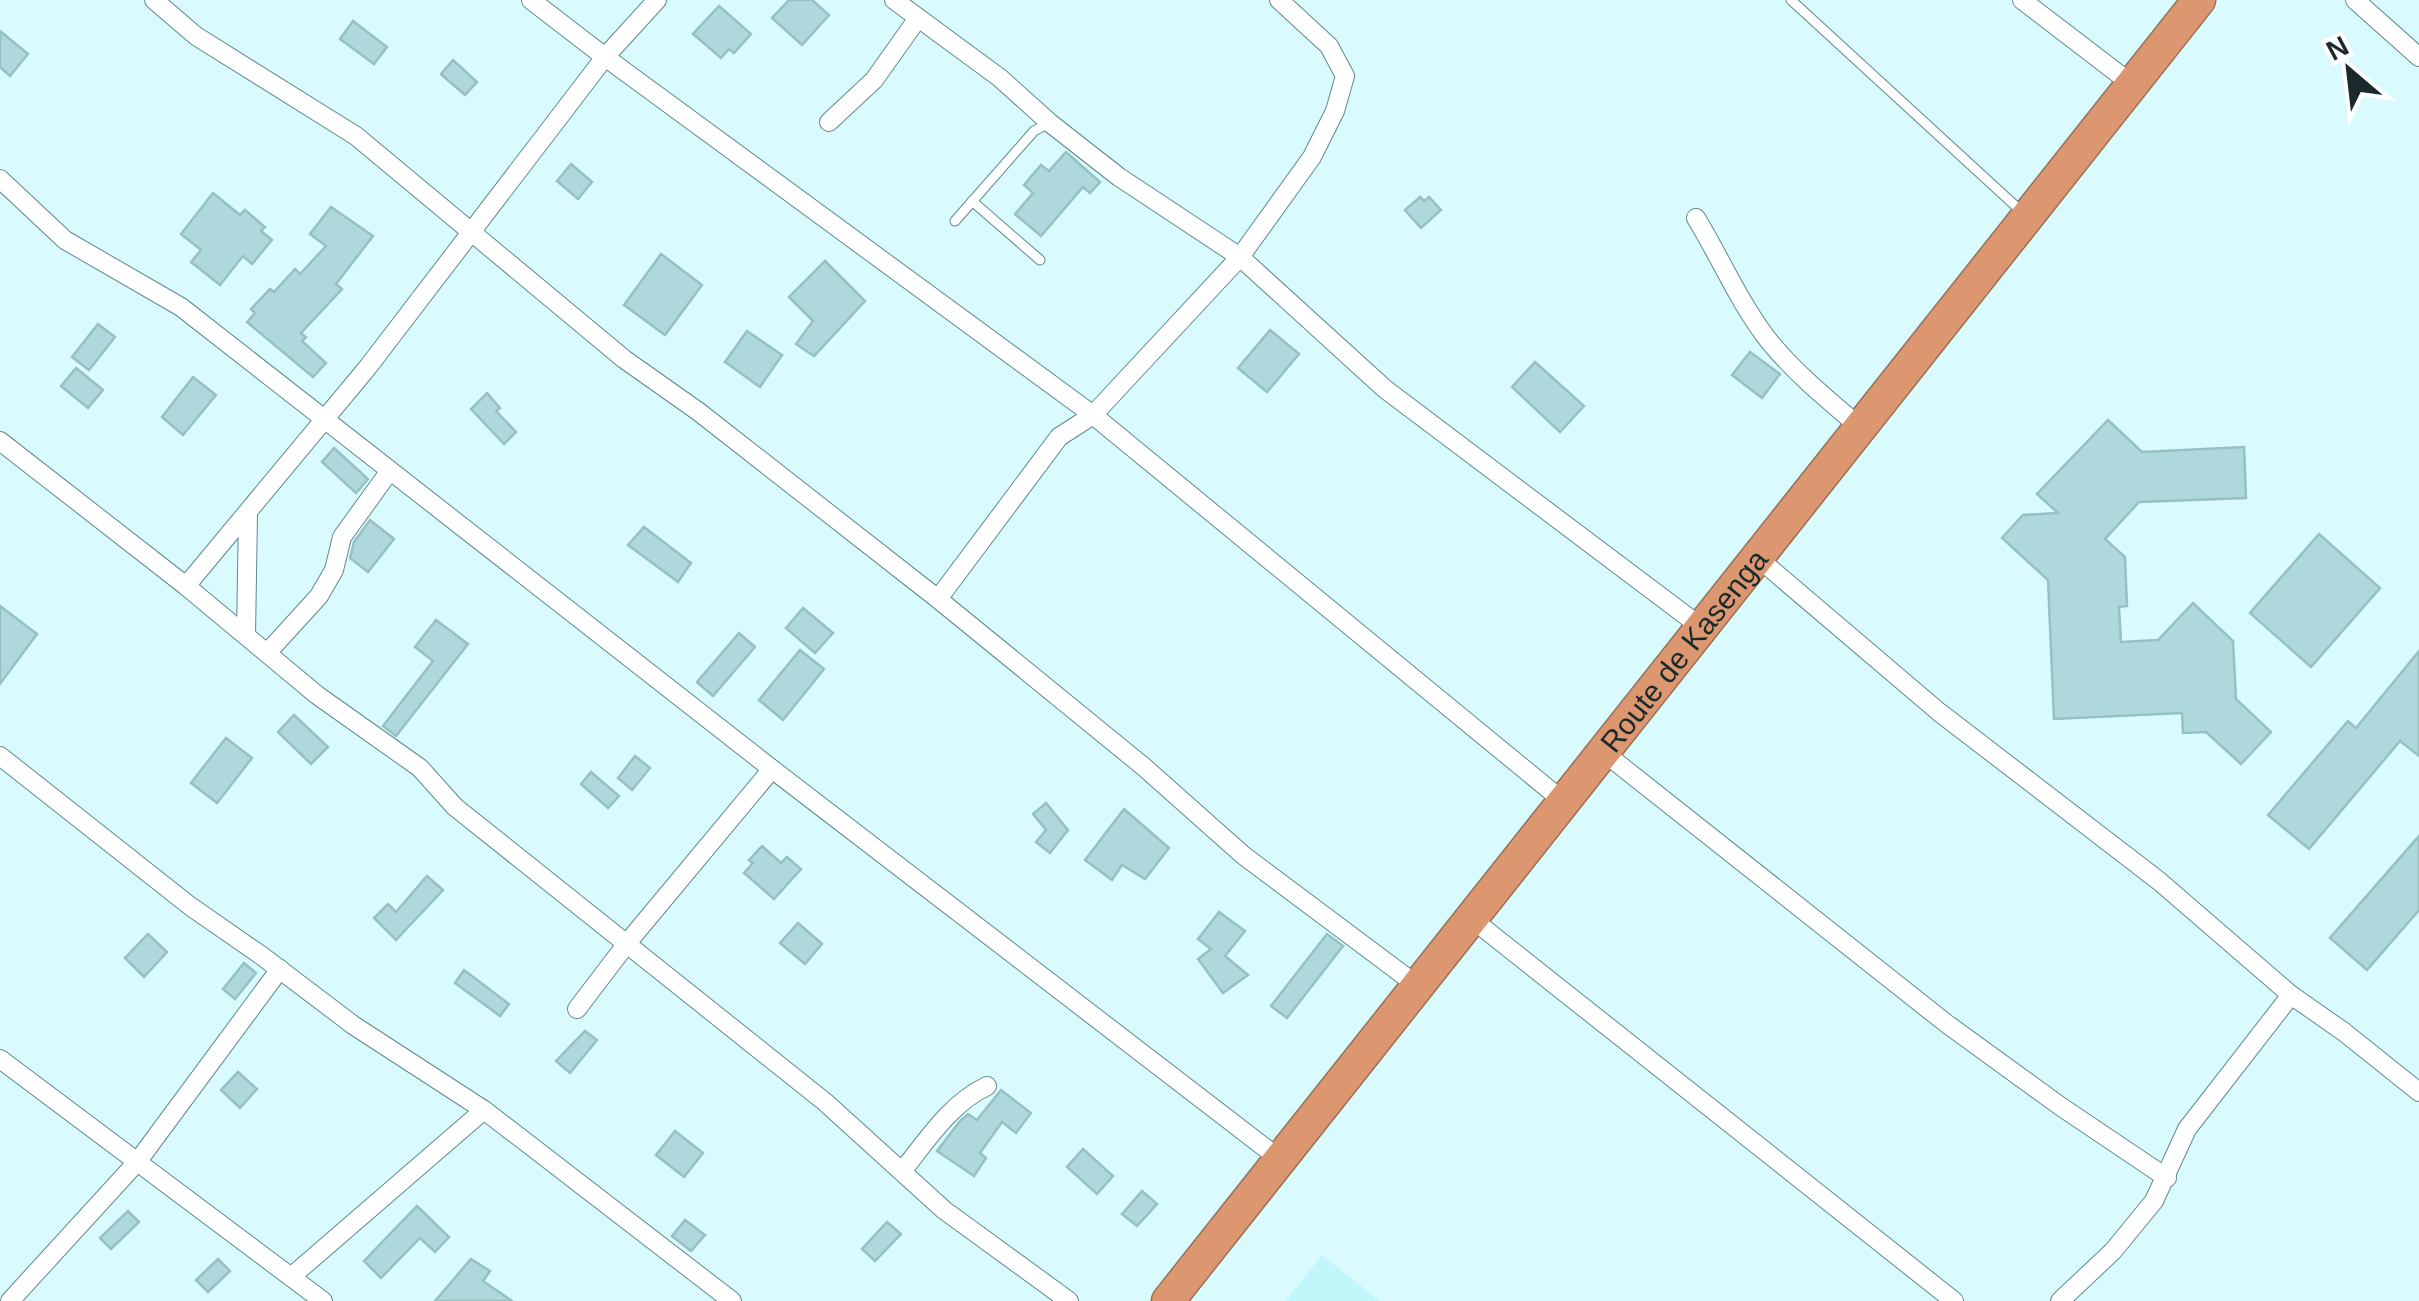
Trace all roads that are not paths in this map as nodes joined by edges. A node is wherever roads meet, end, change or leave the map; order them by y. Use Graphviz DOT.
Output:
graph roads {
  1 [pos="154,0"];
  2 [pos="531,0"];
  3 [pos="657,0"];
  4 [pos="894,0"];
  5 [pos="1279,0"];
  6 [pos="1791,0"];
  7 [pos="2022,0"];
  8 [pos="2200,0"];
  9 [pos="2355,0"];
  10 [pos="918,18"];
  11 [pos="2419,56"];
  12 [pos="605,57"];
  13 [pos="2134,84"];
  14 [pos="829,122"];
  15 [pos="1050,123"];
  16 [pos="0,178"];
  17 [pos="972,201"];
  18 [pos="1696,218"];
  19 [pos="2028,218"];
  20 [pos="954,221"];
  21 [pos="472,231"];
  22 [pos="1240,257"];
  23 [pos="1040,260"];
  24 [pos="1093,415"];
  25 [pos="323,420"];
  26 [pos="1861,428"];
  27 [pos="0,441"];
  28 [pos="389,472"];
  29 [pos="248,514"];
  30 [pos="1758,558"];
  31 [pos="186,586"];
  32 [pos="938,599"];
  33 [pos="1702,628"];
  34 [pos="246,636"];
  35 [pos="267,653"];
  36 [pos="1602,751"];
  37 [pos="0,756"];
  38 [pos="772,770"];
  39 [pos="1563,801"];
  40 [pos="1472,918"];
  41 [pos="628,942"];
  42 [pos="280,969"];
  43 [pos="1418,986"];
  44 [pos="2291,995"];
  45 [pos="577,1009"];
  46 [pos="0,1059"];
  47 [pos="987,1086"];
  48 [pos="2419,1092"];
  49 [pos="484,1110"];
  50 [pos="1281,1160"];
  51 [pos="138,1161"];
  52 [pos="903,1170"];
  53 [pos="2167,1178"];
  54 [pos="292,1276"];
  55 [pos="10,1301"];
  56 [pos="322,1301"];
  57 [pos="732,1301"];
  58 [pos="1068,1301"];
  59 [pos="1168,1301"];
  60 [pos="1954,1301"];
  61 [pos="2060,1301"];
  1 -- 21 [label="street"];
  2 -- 12 [label="street"];
  3 -- 12 [label="street"];
  4 -- 10 [label="street"];
  5 -- 22 [label="street"];
  6 -- 19 [label="lane"];
  7 -- 13 [label="street"];
  8 -- 13 [label="highway, Route de Kasenga"];
  9 -- 11 [label="street"];
  10 -- 14 [label="street"];
  10 -- 15 [label="street"];
  12 -- 21 [label="street"];
  12 -- 24 [label="street"];
  13 -- 19 [label="highway, Route de Kasenga"];
  15 -- 17 [label="lane"];
  15 -- 22 [label="street"];
  16 -- 25 [label="street"];
  17 -- 20 [label="lane"];
  17 -- 23 [label="lane"];
  18 -- 26 [label="street"];
  19 -- 26 [label="highway, Route de Kasenga"];
  21 -- 25 [label="street"];
  21 -- 32 [label="street"];
  22 -- 24 [label="street"];
  22 -- 33 [label="street"];
  24 -- 32 [label="street"];
  24 -- 39 [label="street"];
  25 -- 28 [label="street"];
  25 -- 29 [label="street"];
  26 -- 30 [label="highway, Route de Kasenga"];
  27 -- 31 [label="street"];
  28 -- 35 [label="street"];
  28 -- 38 [label="street"];
  29 -- 31 [label="street"];
  29 -- 34 [label="street"];
  30 -- 33 [label="highway, Route de Kasenga"];
  30 -- 44 [label="street"];
  31 -- 34 [label="street"];
  32 -- 43 [label="street"];
  33 -- 36 [label="highway, Route de Kasenga"];
  34 -- 35 [label="street"];
  35 -- 41 [label="street"];
  36 -- 39 [label="highway, Route de Kasenga"];
  36 -- 53 [label="street"];
  37 -- 42 [label="street"];
  38 -- 41 [label="street"];
  38 -- 50 [label="street"];
  39 -- 40 [label="highway, Route de Kasenga"];
  40 -- 43 [label="highway, Route de Kasenga"];
  40 -- 60 [label="street"];
  41 -- 45 [label="street"];
  41 -- 52 [label="street"];
  42 -- 49 [label="street"];
  42 -- 51 [label="street"];
  43 -- 50 [label="highway, Route de Kasenga"];
  44 -- 48 [label="street"];
  44 -- 53 [label="street"];
  46 -- 51 [label="street"];
  47 -- 52 [label="street"];
  49 -- 54 [label="street"];
  49 -- 57 [label="street"];
  50 -- 59 [label="highway, Route de Kasenga"];
  51 -- 54 [label="street"];
  51 -- 55 [label="street"];
  52 -- 58 [label="street"];
  53 -- 61 [label="street"];
  54 -- 56 [label="street"];
}
